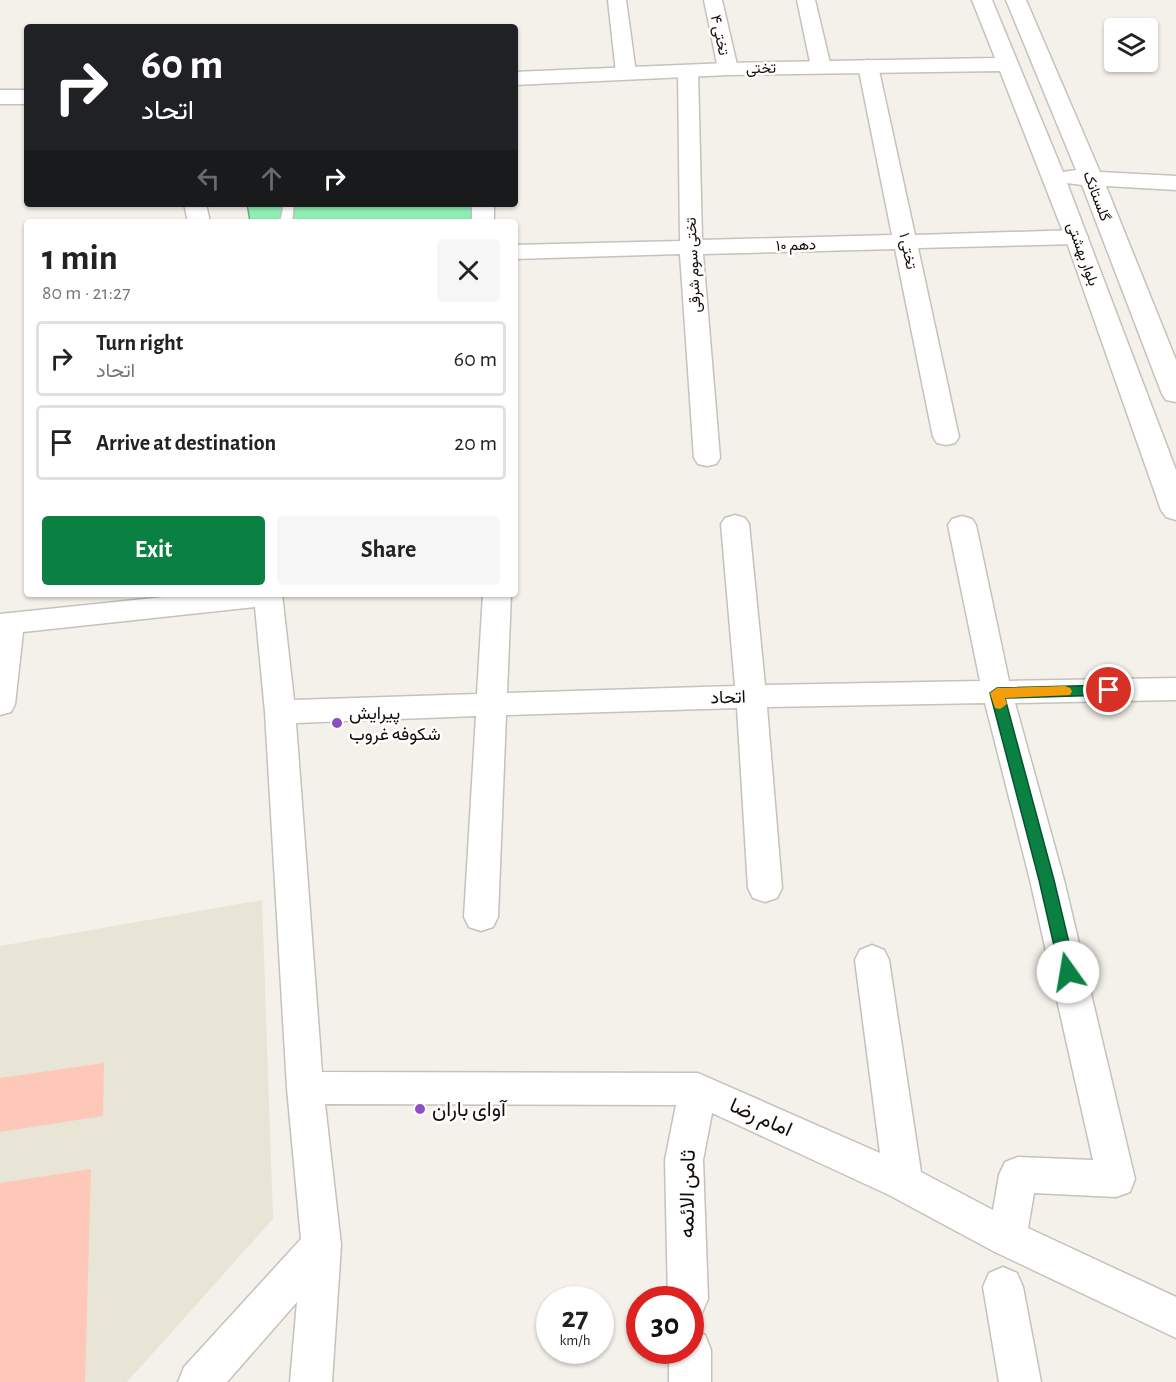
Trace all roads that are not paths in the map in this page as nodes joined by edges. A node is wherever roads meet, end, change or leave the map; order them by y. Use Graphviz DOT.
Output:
graph roads {
  1 [pos="617,0"];
  2 [pos="713,0"];
  3 [pos="806,0"];
  4 [pos="982,0"];
  5 [pos="1016,0"];
  6 [pos="1007,64"];
  7 [pos="868,66"];
  8 [pos="821,67"];
  9 [pos="728,69"];
  10 [pos="688,71"];
  11 [pos="626,73"];
  12 [pos="518,79"];
  13 [pos="0,97"];
  14 [pos="24,97"];
  15 [pos="1054,176"];
  16 [pos="1090,178"];
  17 [pos="1176,183"];
  18 [pos="1077,237"];
  19 [pos="906,241"];
  20 [pos="691,248"];
  21 [pos="518,252"];
  22 [pos="1175,389"];
  23 [pos="946,437"];
  24 [pos="707,458"];
  25 [pos="1176,510"];
  26 [pos="735,524"];
  27 [pos="962,525"];
  28 [pos="249,597"];
  29 [pos="268,597"];
  30 [pos="497,597"];
  31 [pos="5,623"];
  32 [pos="1176,689"];
  33 [pos="997,693"];
  34 [pos="751,696"];
  35 [pos="0,704"];
  36 [pos="493,705"];
  37 [pos="280,712"];
  38 [pos="765,888"];
  39 [pos="481,916"];
  40 [pos="872,960"];
  41 [pos="305,1088"];
  42 [pos="698,1089"];
  43 [pos="903,1182"];
  44 [pos="1007,1238"];
  45 [pos="321,1245"];
  46 [pos="688,1286"];
  47 [pos="1003,1287"];
  48 [pos="1176,1318"];
  49 [pos="690,1364"];
  50 [pos="199,1382"];
  51 [pos="311,1382"];
  52 [pos="690,1382"];
  53 [pos="1020,1382"];
  1 -- 11 [label="street"];
  2 -- 9 [label="street, تختی ۴"];
  3 -- 8 [label="street"];
  4 -- 6 [label="street, بلوار بهشتی"];
  5 -- 16 [label="street, گلستانک"];
  6 -- 7 [label="street, تختی"];
  6 -- 15 [label="street, بلوار بهشتی"];
  7 -- 8 [label="street, تختی"];
  7 -- 19 [label="street, تختی ۱"];
  8 -- 9 [label="street, تختی"];
  9 -- 10 [label="street, تختی"];
  10 -- 11 [label="street, تختی"];
  10 -- 20 [label="street, تختی سوم شرقی"];
  11 -- 12 [label="street, تختی"];
  13 -- 14 [label="street"];
  15 -- 16 [label="street"];
  15 -- 18 [label="street, بلوار بهشتی"];
  16 -- 17 [label="street"];
  16 -- 22 [label="street, گلستانک"];
  18 -- 19 [label="street, دهم ۱۰"];
  18 -- 25 [label="street, بلوار بهشتی"];
  19 -- 20 [label="street, دهم ۱۰"];
  19 -- 23 [label="street, تختی ۱"];
  20 -- 21 [label="street, دهم ۱۰"];
  20 -- 24 [label="street, تختی سوم شرقی"];
  26 -- 34 [label="street"];
  27 -- 33 [label="street"];
  28 -- 31 [label="street"];
  29 -- 37 [label="street"];
  30 -- 36 [label="street"];
  31 -- 35 [label="street"];
  32 -- 33 [label="street, اتحاد"];
  33 -- 34 [label="street, اتحاد"];
  33 -- 44 [label="street"];
  34 -- 36 [label="street, اتحاد"];
  34 -- 38 [label="street"];
  36 -- 37 [label="street, اتحاد"];
  36 -- 39 [label="street"];
  37 -- 41 [label="street"];
  40 -- 43 [label="street"];
  41 -- 42 [label="street, امام رضا"];
  41 -- 45 [label="street"];
  42 -- 43 [label="street, امام رضا"];
  42 -- 46 [label="street, ثامن الائمه"];
  43 -- 44 [label="street, امام رضا"];
  44 -- 48 [label="street, امام رضا"];
  45 -- 50 [label="street"];
  45 -- 51 [label="street"];
  47 -- 53 [label="street"];
  49 -- 52 [label="street"];
}
